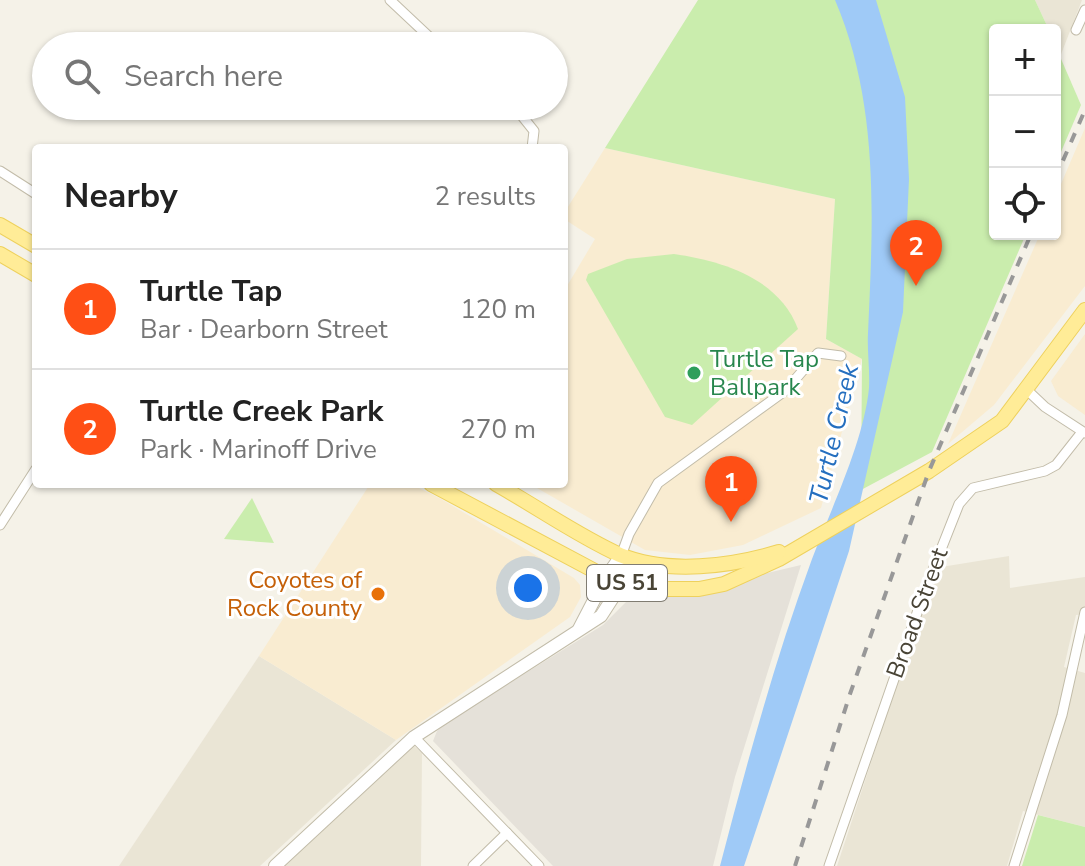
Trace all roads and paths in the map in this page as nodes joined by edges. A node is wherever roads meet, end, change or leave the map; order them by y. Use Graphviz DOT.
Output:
graph roads {
  1 [pos="390,0"];
  2 [pos="1085,10"];
  3 [pos="1076,30"];
  4 [pos="424,32"];
  5 [pos="525,120"];
  6 [pos="532,144"];
  7 [pos="0,171"];
  8 [pos="32,191"];
  9 [pos="0,225"];
  10 [pos="32,244"];
  11 [pos="0,254"];
  12 [pos="32,273"];
  13 [pos="1085,310"];
  14 [pos="841,356"];
  15 [pos="1027,390"];
  16 [pos="1084,432"];
  17 [pos="32,475"];
  18 [pos="439,488"];
  19 [pos="503,488"];
  20 [pos="0,525"];
  21 [pos="799,546"];
  22 [pos="621,556"];
  23 [pos="606,577"];
  24 [pos="623,582"];
  25 [pos="1085,612"];
  26 [pos="576,634"];
  27 [pos="414,737"];
  28 [pos="507,833"];
  29 [pos="275,866"];
  30 [pos="473,866"];
  31 [pos="539,866"];
  32 [pos="829,866"];
  33 [pos="1014,866"];
  1 -- 4 [label="street"];
  2 -- 3 [label="street"];
  5 -- 6 [label="street"];
  7 -- 8 [label="street"];
  9 -- 10 [label="main road"];
  11 -- 12 [label="main road"];
  13 -- 15 [label="main road, US 51"];
  14 -- 22 [label="street"];
  15 -- 16 [label="street"];
  15 -- 21 [label="main road, US 51"];
  16 -- 32 [label="street, Broad Street"];
  17 -- 20 [label="street"];
  18 -- 23 [label="main road, US 51"];
  19 -- 22 [label="main road, US 51"];
  21 -- 22 [label="main road, US 51"];
  21 -- 24 [label="main road, US 51"];
  22 -- 23 [label="street"];
  22 -- 24 [label="street"];
  23 -- 24 [label="main road, US 51"];
  23 -- 26 [label="street"];
  24 -- 26 [label="street"];
  25 -- 33 [label="street"];
  26 -- 27 [label="street"];
  27 -- 28 [label="street"];
  27 -- 29 [label="street"];
  28 -- 30 [label="street"];
  28 -- 31 [label="street"];
}
